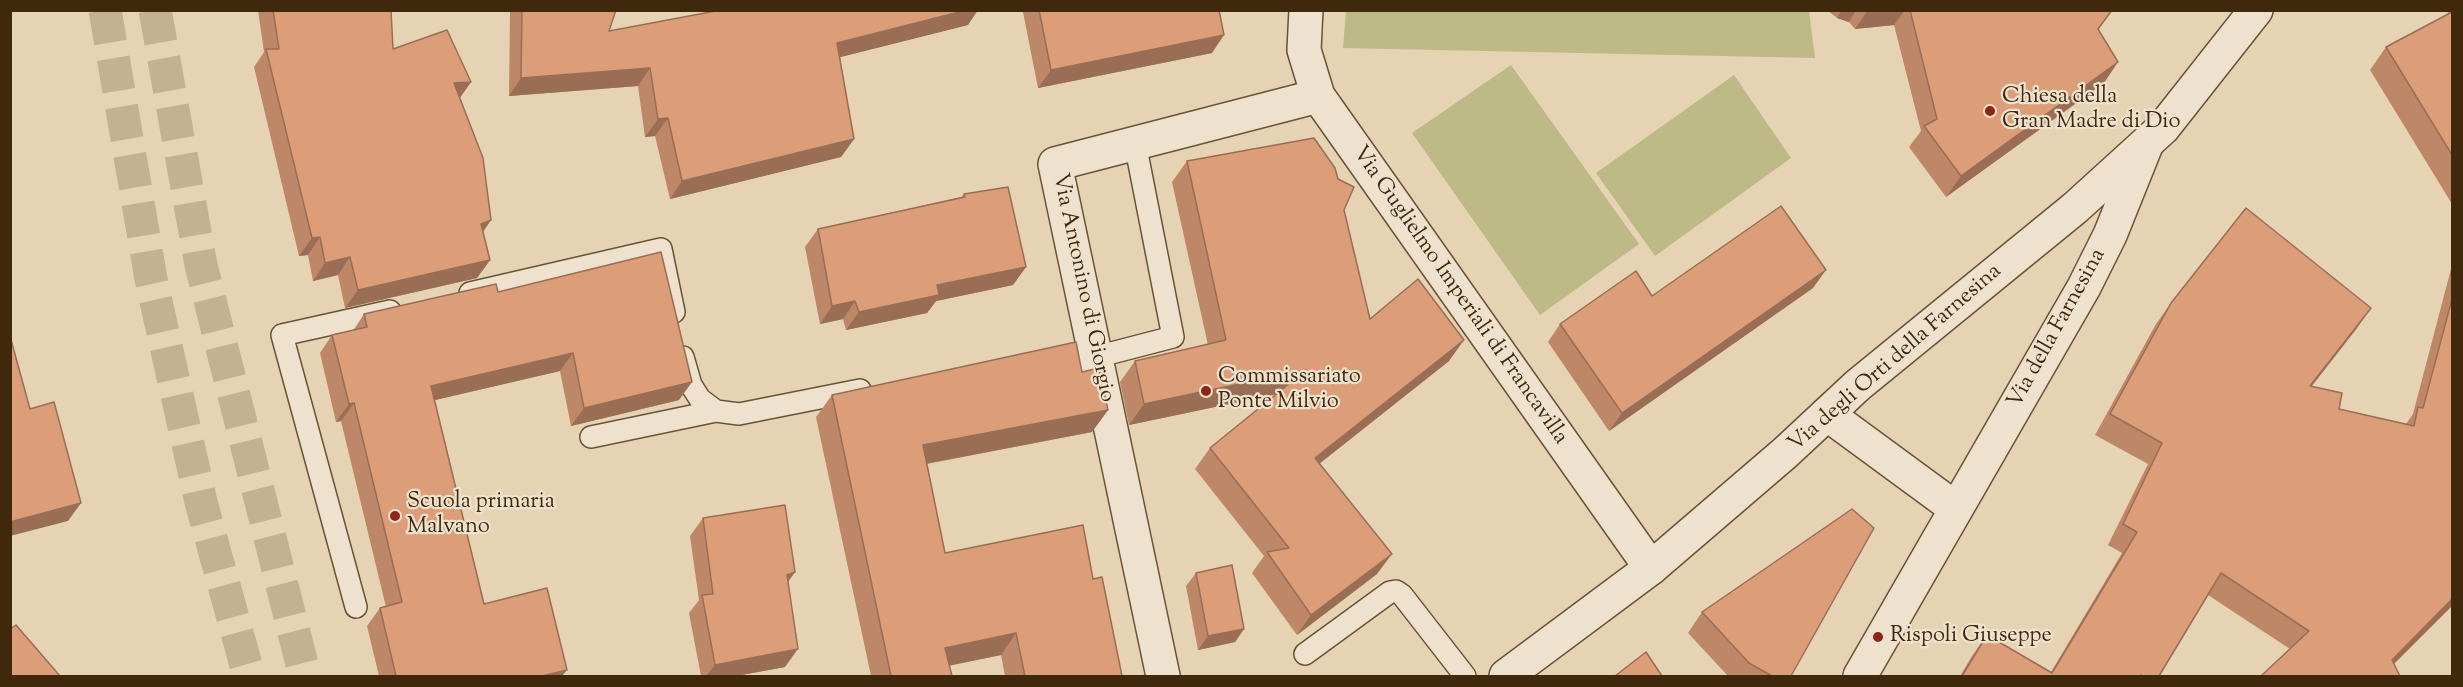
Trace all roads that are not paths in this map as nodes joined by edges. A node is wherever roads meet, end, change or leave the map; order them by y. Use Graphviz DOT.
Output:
graph roads {
  1 [pos="1306,10"];
  2 [pos="2254,12"];
  3 [pos="1318,96"];
  4 [pos="1135,143"];
  5 [pos="2147,143"];
  6 [pos="454,296"];
  7 [pos="408,306"];
  8 [pos="1088,349"];
  9 [pos="880,386"];
  10 [pos="716,411"];
  11 [pos="1827,414"];
  12 [pos="591,437"];
  13 [pos="1955,508"];
  14 [pos="1651,568"];
  15 [pos="356,608"];
  16 [pos="1305,654"];
  17 [pos="1163,676"];
  18 [pos="1465,676"];
  19 [pos="1506,676"];
  20 [pos="1860,676"];
  1 -- 3 [label="street, Via Guglielmo Imperiali di Francavilla"];
  2 -- 5 [label="street, Via degli Orti della Farnesina"];
  3 -- 4 [label="street, Via Antonino di Giorgio"];
  3 -- 14 [label="street, Via Guglielmo Imperiali di Francavilla"];
  4 -- 8 [label="street, Via Antonino di Giorgio"];
  4 -- 8 [label="lane"];
  5 -- 11 [label="street, Via degli Orti della Farnesina"];
  5 -- 13 [label="street, Via della Farnesina"];
  6 -- 10 [label="lane"];
  7 -- 15 [label="lane"];
  8 -- 17 [label="street, Via Antonino di Giorgio"];
  9 -- 10 [label="lane"];
  10 -- 12 [label="lane"];
  11 -- 13 [label="street"];
  11 -- 14 [label="street, Via degli Orti della Farnesina"];
  13 -- 20 [label="street, Via della Farnesina"];
  14 -- 19 [label="street, Via degli Orti della Farnesina"];
  16 -- 18 [label="lane"];
}
